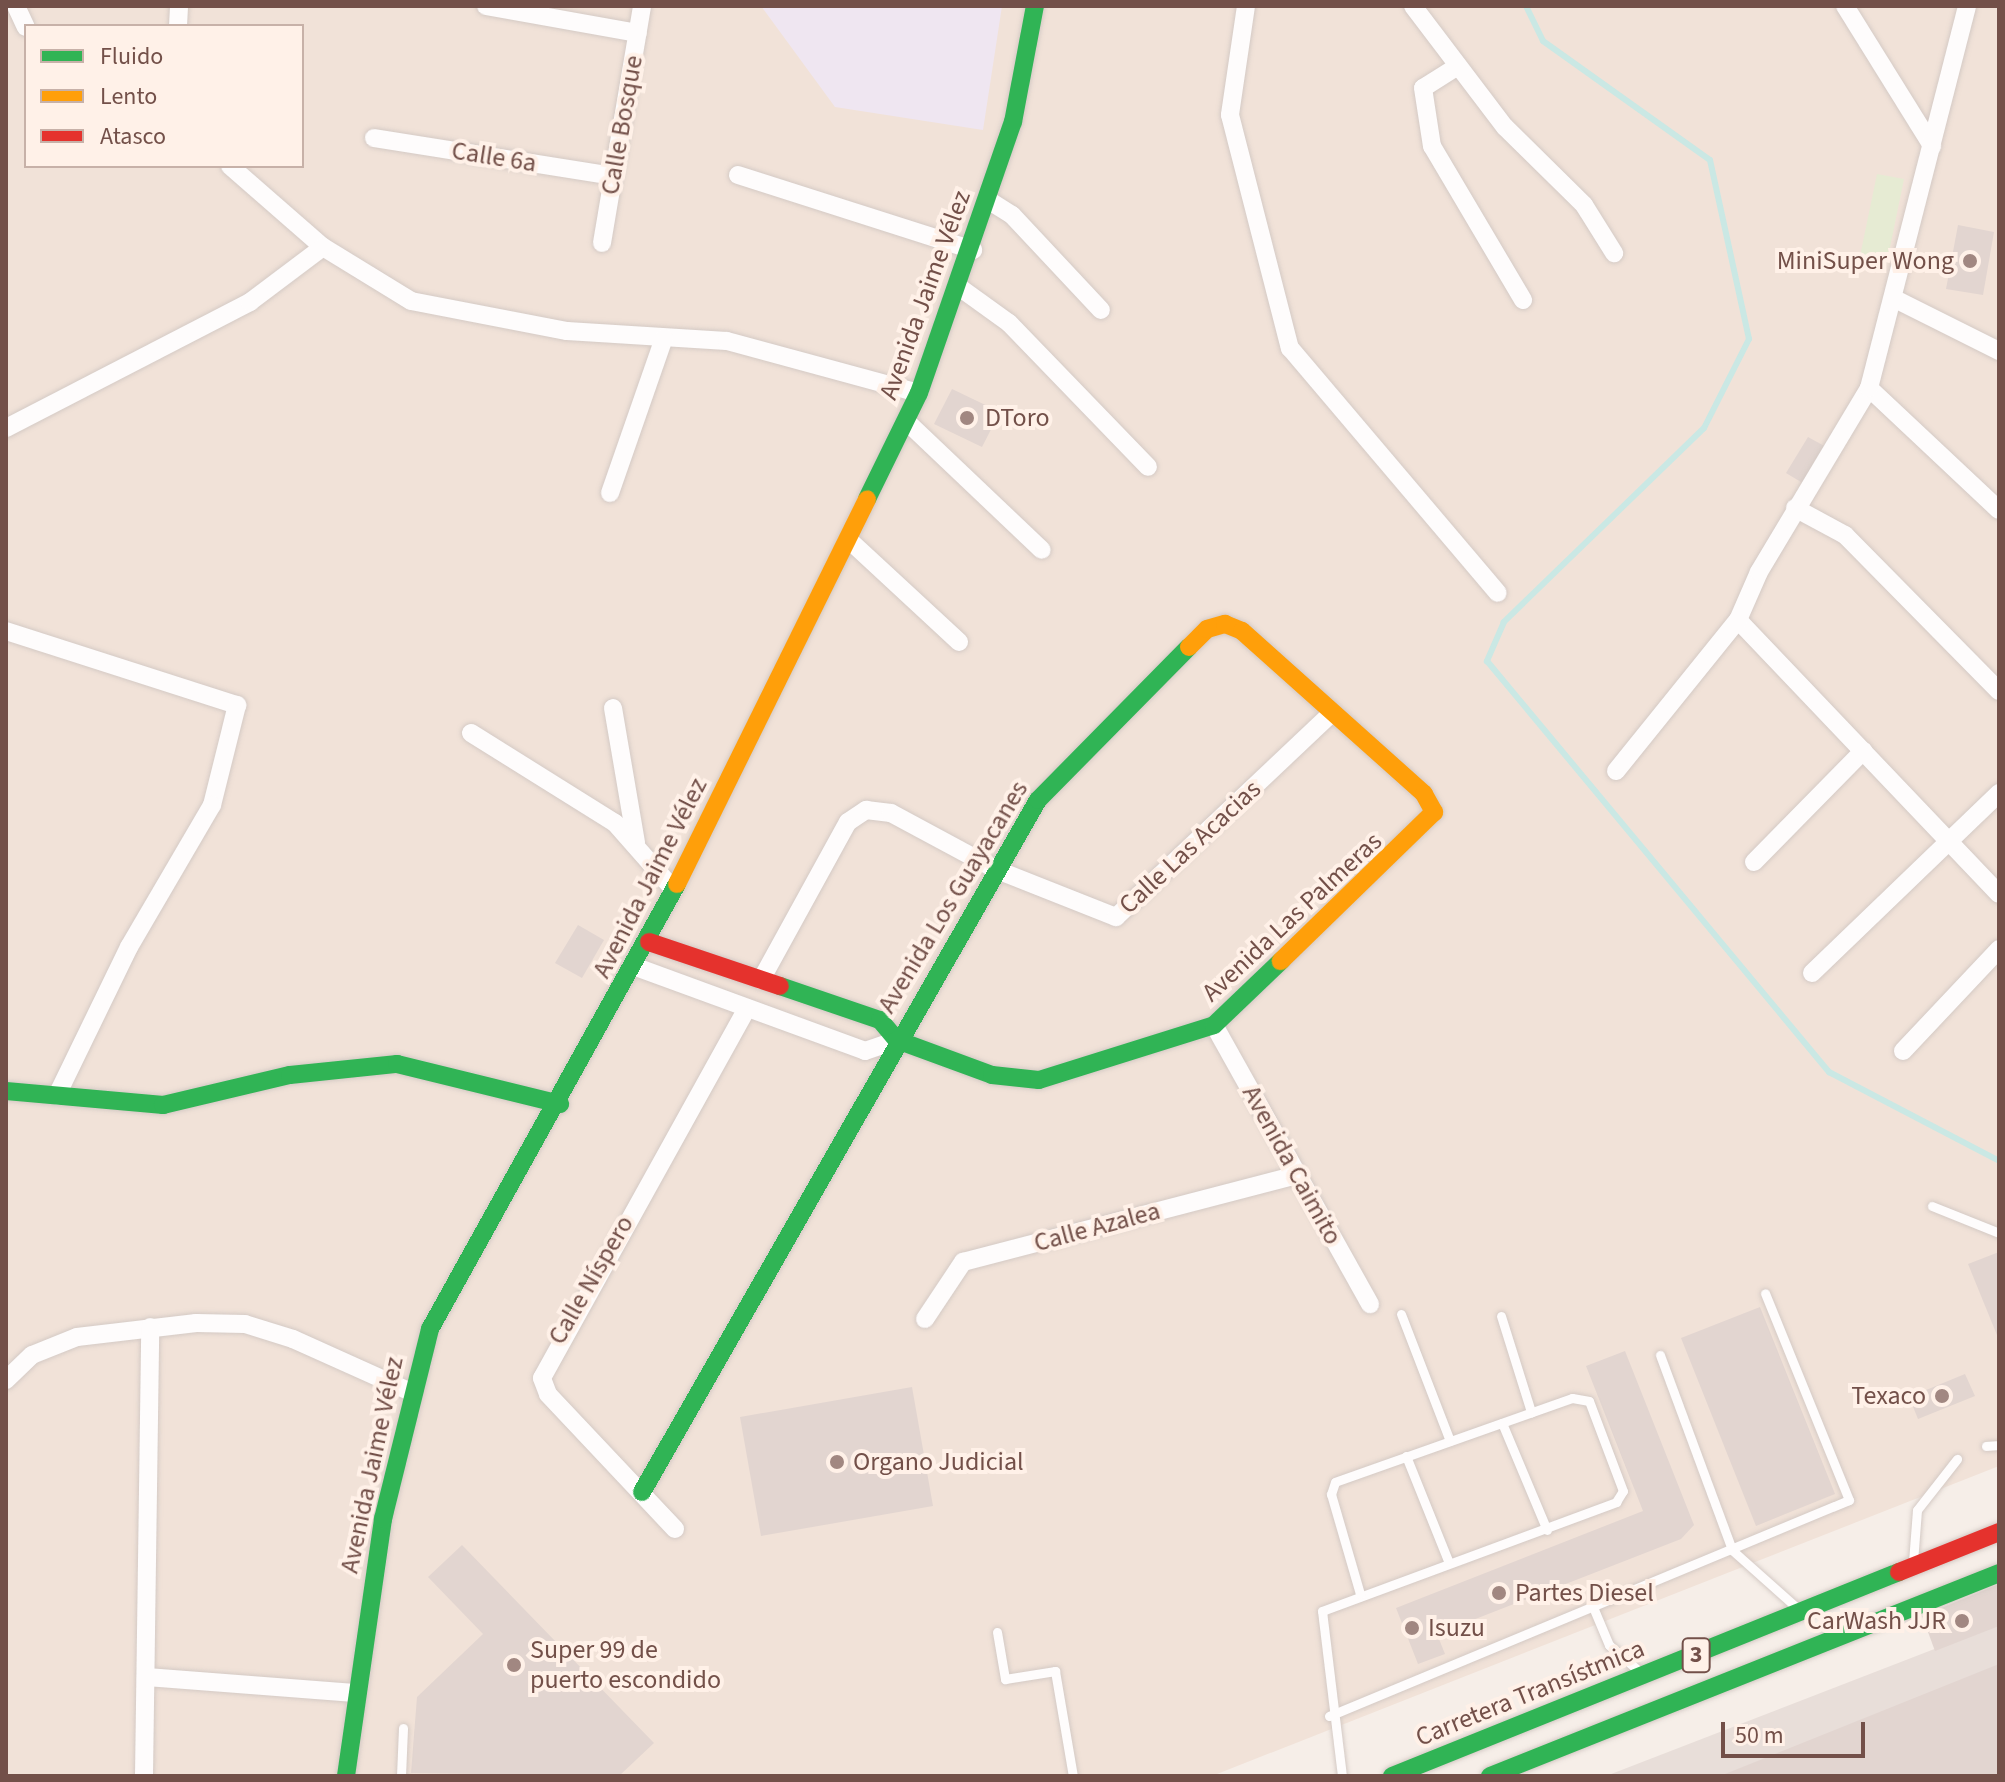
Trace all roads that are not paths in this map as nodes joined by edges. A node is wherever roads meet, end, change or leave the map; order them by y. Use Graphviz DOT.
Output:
graph roads {
  1 [pos="486,6"];
  2 [pos="642,6"];
  3 [pos="1035,6"];
  4 [pos="1246,6"];
  5 [pos="1413,6"];
  6 [pos="1845,6"];
  7 [pos="1967,6"];
  8 [pos="638,33"];
  9 [pos="1458,66"];
  10 [pos="374,138"];
  11 [pos="1932,146"];
  12 [pos="232,168"];
  13 [pos="738,175"];
  14 [pos="613,176"];
  15 [pos="988,200"];
  16 [pos="602,243"];
  17 [pos="323,247"];
  18 [pos="973,250"];
  19 [pos="1614,253"];
  20 [pos="959,287"];
  21 [pos="1893,298"];
  22 [pos="1523,300"];
  23 [pos="1101,310"];
  24 [pos="664,338"];
  25 [pos="1999,351"];
  26 [pos="1869,388"];
  27 [pos="919,393"];
  28 [pos="906,421"];
  29 [pos="6,428"];
  30 [pos="1148,467"];
  31 [pos="610,493"];
  32 [pos="1795,508"];
  33 [pos="1999,510"];
  34 [pos="849,540"];
  35 [pos="1042,550"];
  36 [pos="1498,593"];
  37 [pos="1738,620"];
  38 [pos="6,631"];
  39 [pos="959,642"];
  40 [pos="1999,691"];
  41 [pos="613,708"];
  42 [pos="1331,714"];
  43 [pos="471,733"];
  44 [pos="1863,751"];
  45 [pos="1616,771"];
  46 [pos="1999,793"];
  47 [pos="1434,812"];
  48 [pos="1948,836"];
  49 [pos="636,843"];
  50 [pos="1754,862"];
  51 [pos="997,870"];
  52 [pos="674,890"];
  53 [pos="1999,894"];
  54 [pos="649,942"];
  55 [pos="1999,949"];
  56 [pos="636,967"];
  57 [pos="1812,973"];
  58 [pos="761,980"];
  59 [pos="747,1008"];
  60 [pos="1214,1025"];
  61 [pos="897,1040"];
  62 [pos="1903,1051"];
  63 [pos="6,1091"];
  64 [pos="57,1095"];
  65 [pos="560,1104"];
  66 [pos="1298,1175"];
  67 [pos="1932,1206"];
  68 [pos="1999,1233"];
  69 [pos="1765,1293"];
  70 [pos="1370,1304"];
  71 [pos="1401,1314"];
  72 [pos="1501,1316"];
  73 [pos="925,1319"];
  74 [pos="150,1327"];
  75 [pos="1660,1355"];
  76 [pos="6,1380"];
  77 [pos="411,1392"];
  78 [pos="1531,1412"];
  79 [pos="1502,1423"];
  80 [pos="1450,1441"];
  81 [pos="1999,1445"];
  82 [pos="1986,1446"];
  83 [pos="1406,1456"];
  84 [pos="1957,1459"];
  85 [pos="642,1492"];
  86 [pos="675,1529"];
  87 [pos="1547,1530"];
  88 [pos="1999,1532"];
  89 [pos="1732,1550"];
  90 [pos="1449,1563"];
  91 [pos="1913,1567"];
  92 [pos="1999,1573"];
  93 [pos="1360,1594"];
  94 [pos="1593,1607"];
  95 [pos="1803,1612"];
  96 [pos="997,1632"];
  97 [pos="1645,1675"];
  98 [pos="146,1677"];
  99 [pos="355,1693"];
  100 [pos="1329,1716"];
  101 [pos="403,1728"];
  102 [pos="1519,1771"];
  103 [pos="144,1776"];
  104 [pos="346,1776"];
  105 [pos="401,1776"];
  106 [pos="1073,1776"];
  107 [pos="1342,1776"];
  108 [pos="1392,1776"];
  109 [pos="1490,1776"];
  1 -- 8 [label="street"];
  2 -- 8 [label="street, Calle Bosque"];
  3 -- 15 [label="street, Avenida Jaime Vélez"];
  4 -- 36 [label="street"];
  5 -- 9 [label="street"];
  6 -- 11 [label="street"];
  7 -- 11 [label="street"];
  8 -- 14 [label="street, Calle Bosque"];
  9 -- 19 [label="street"];
  9 -- 22 [label="street"];
  10 -- 14 [label="street, Calle 6a"];
  11 -- 21 [label="street"];
  12 -- 17 [label="street"];
  13 -- 18 [label="street"];
  14 -- 16 [label="street, Calle Bosque"];
  15 -- 18 [label="street, Avenida Jaime Vélez"];
  15 -- 23 [label="street"];
  17 -- 24 [label="street"];
  17 -- 29 [label="street"];
  18 -- 20 [label="street, Avenida Jaime Vélez"];
  20 -- 27 [label="street, Avenida Jaime Vélez"];
  20 -- 30 [label="street"];
  21 -- 25 [label="street"];
  21 -- 26 [label="street"];
  24 -- 27 [label="street"];
  24 -- 31 [label="street"];
  26 -- 32 [label="street"];
  26 -- 33 [label="street"];
  27 -- 28 [label="street, Avenida Jaime Vélez"];
  28 -- 34 [label="street, Avenida Jaime Vélez"];
  28 -- 35 [label="street"];
  32 -- 37 [label="street"];
  32 -- 40 [label="street"];
  34 -- 39 [label="street"];
  34 -- 52 [label="street, Avenida Jaime Vélez"];
  37 -- 44 [label="street"];
  37 -- 45 [label="street"];
  38 -- 64 [label="street"];
  41 -- 49 [label="street"];
  42 -- 47 [label="street, Avenida Los Guayacanes"];
  42 -- 51 [label="street, Calle Las Acacias"];
  42 -- 51 [label="street, Avenida Los Guayacanes"];
  43 -- 49 [label="street"];
  44 -- 48 [label="street"];
  44 -- 50 [label="street"];
  46 -- 48 [label="street"];
  47 -- 60 [label="street, Avenida Las Palmeras"];
  48 -- 53 [label="street"];
  48 -- 57 [label="street"];
  49 -- 52 [label="street"];
  51 -- 58 [label="street, Calle Las Acacias"];
  51 -- 61 [label="street, Avenida Los Guayacanes"];
  52 -- 54 [label="street, Avenida Jaime Vélez"];
  54 -- 56 [label="street, Avenida Jaime Vélez"];
  54 -- 58 [label="street, Avenida Las Palmeras"];
  55 -- 62 [label="street"];
  56 -- 59 [label="street"];
  56 -- 65 [label="street, Avenida Jaime Vélez"];
  58 -- 61 [label="street, Avenida Las Palmeras"];
  59 -- 61 [label="street"];
  59 -- 85 [label="street, Calle Níspero"];
  60 -- 61 [label="street, Avenida Las Palmeras"];
  60 -- 66 [label="street, Avenida Caimito"];
  61 -- 85 [label="street, Avenida Los Guayacanes"];
  63 -- 64 [label="street"];
  64 -- 65 [label="street"];
  65 -- 77 [label="street, Avenida Jaime Vélez"];
  66 -- 70 [label="street, Avenida Caimito"];
  66 -- 73 [label="street, Calle Azalea"];
  67 -- 68 [label="lane"];
  69 -- 89 [label="lane"];
  71 -- 80 [label="lane"];
  72 -- 78 [label="lane"];
  74 -- 76 [label="street"];
  74 -- 77 [label="street"];
  74 -- 98 [label="street"];
  75 -- 89 [label="lane"];
  77 -- 99 [label="street, Avenida Jaime Vélez"];
  78 -- 79 [label="lane"];
  78 -- 87 [label="lane"];
  79 -- 80 [label="lane"];
  79 -- 87 [label="lane"];
  80 -- 83 [label="lane"];
  81 -- 82 [label="lane"];
  83 -- 90 [label="lane"];
  83 -- 93 [label="lane"];
  84 -- 91 [label="lane"];
  85 -- 86 [label="street, Calle Níspero"];
  87 -- 90 [label="lane"];
  88 -- 91 [label="street, Carretera Transístmica / 3"];
  89 -- 94 [label="lane"];
  89 -- 95 [label="lane"];
  90 -- 93 [label="lane"];
  91 -- 95 [label="street, Carretera Transístmica / 3"];
  92 -- 102 [label="street, 3"];
  93 -- 100 [label="lane"];
  94 -- 97 [label="lane"];
  94 -- 100 [label="lane"];
  95 -- 97 [label="street, Carretera Transístmica / 3"];
  96 -- 106 [label="lane"];
  97 -- 108 [label="street, Carretera Transístmica / 3"];
  98 -- 99 [label="street"];
  98 -- 103 [label="street"];
  99 -- 104 [label="street, Avenida Jaime Vélez"];
  100 -- 107 [label="lane"];
  101 -- 105 [label="lane"];
  102 -- 109 [label="street, 3"];
}
